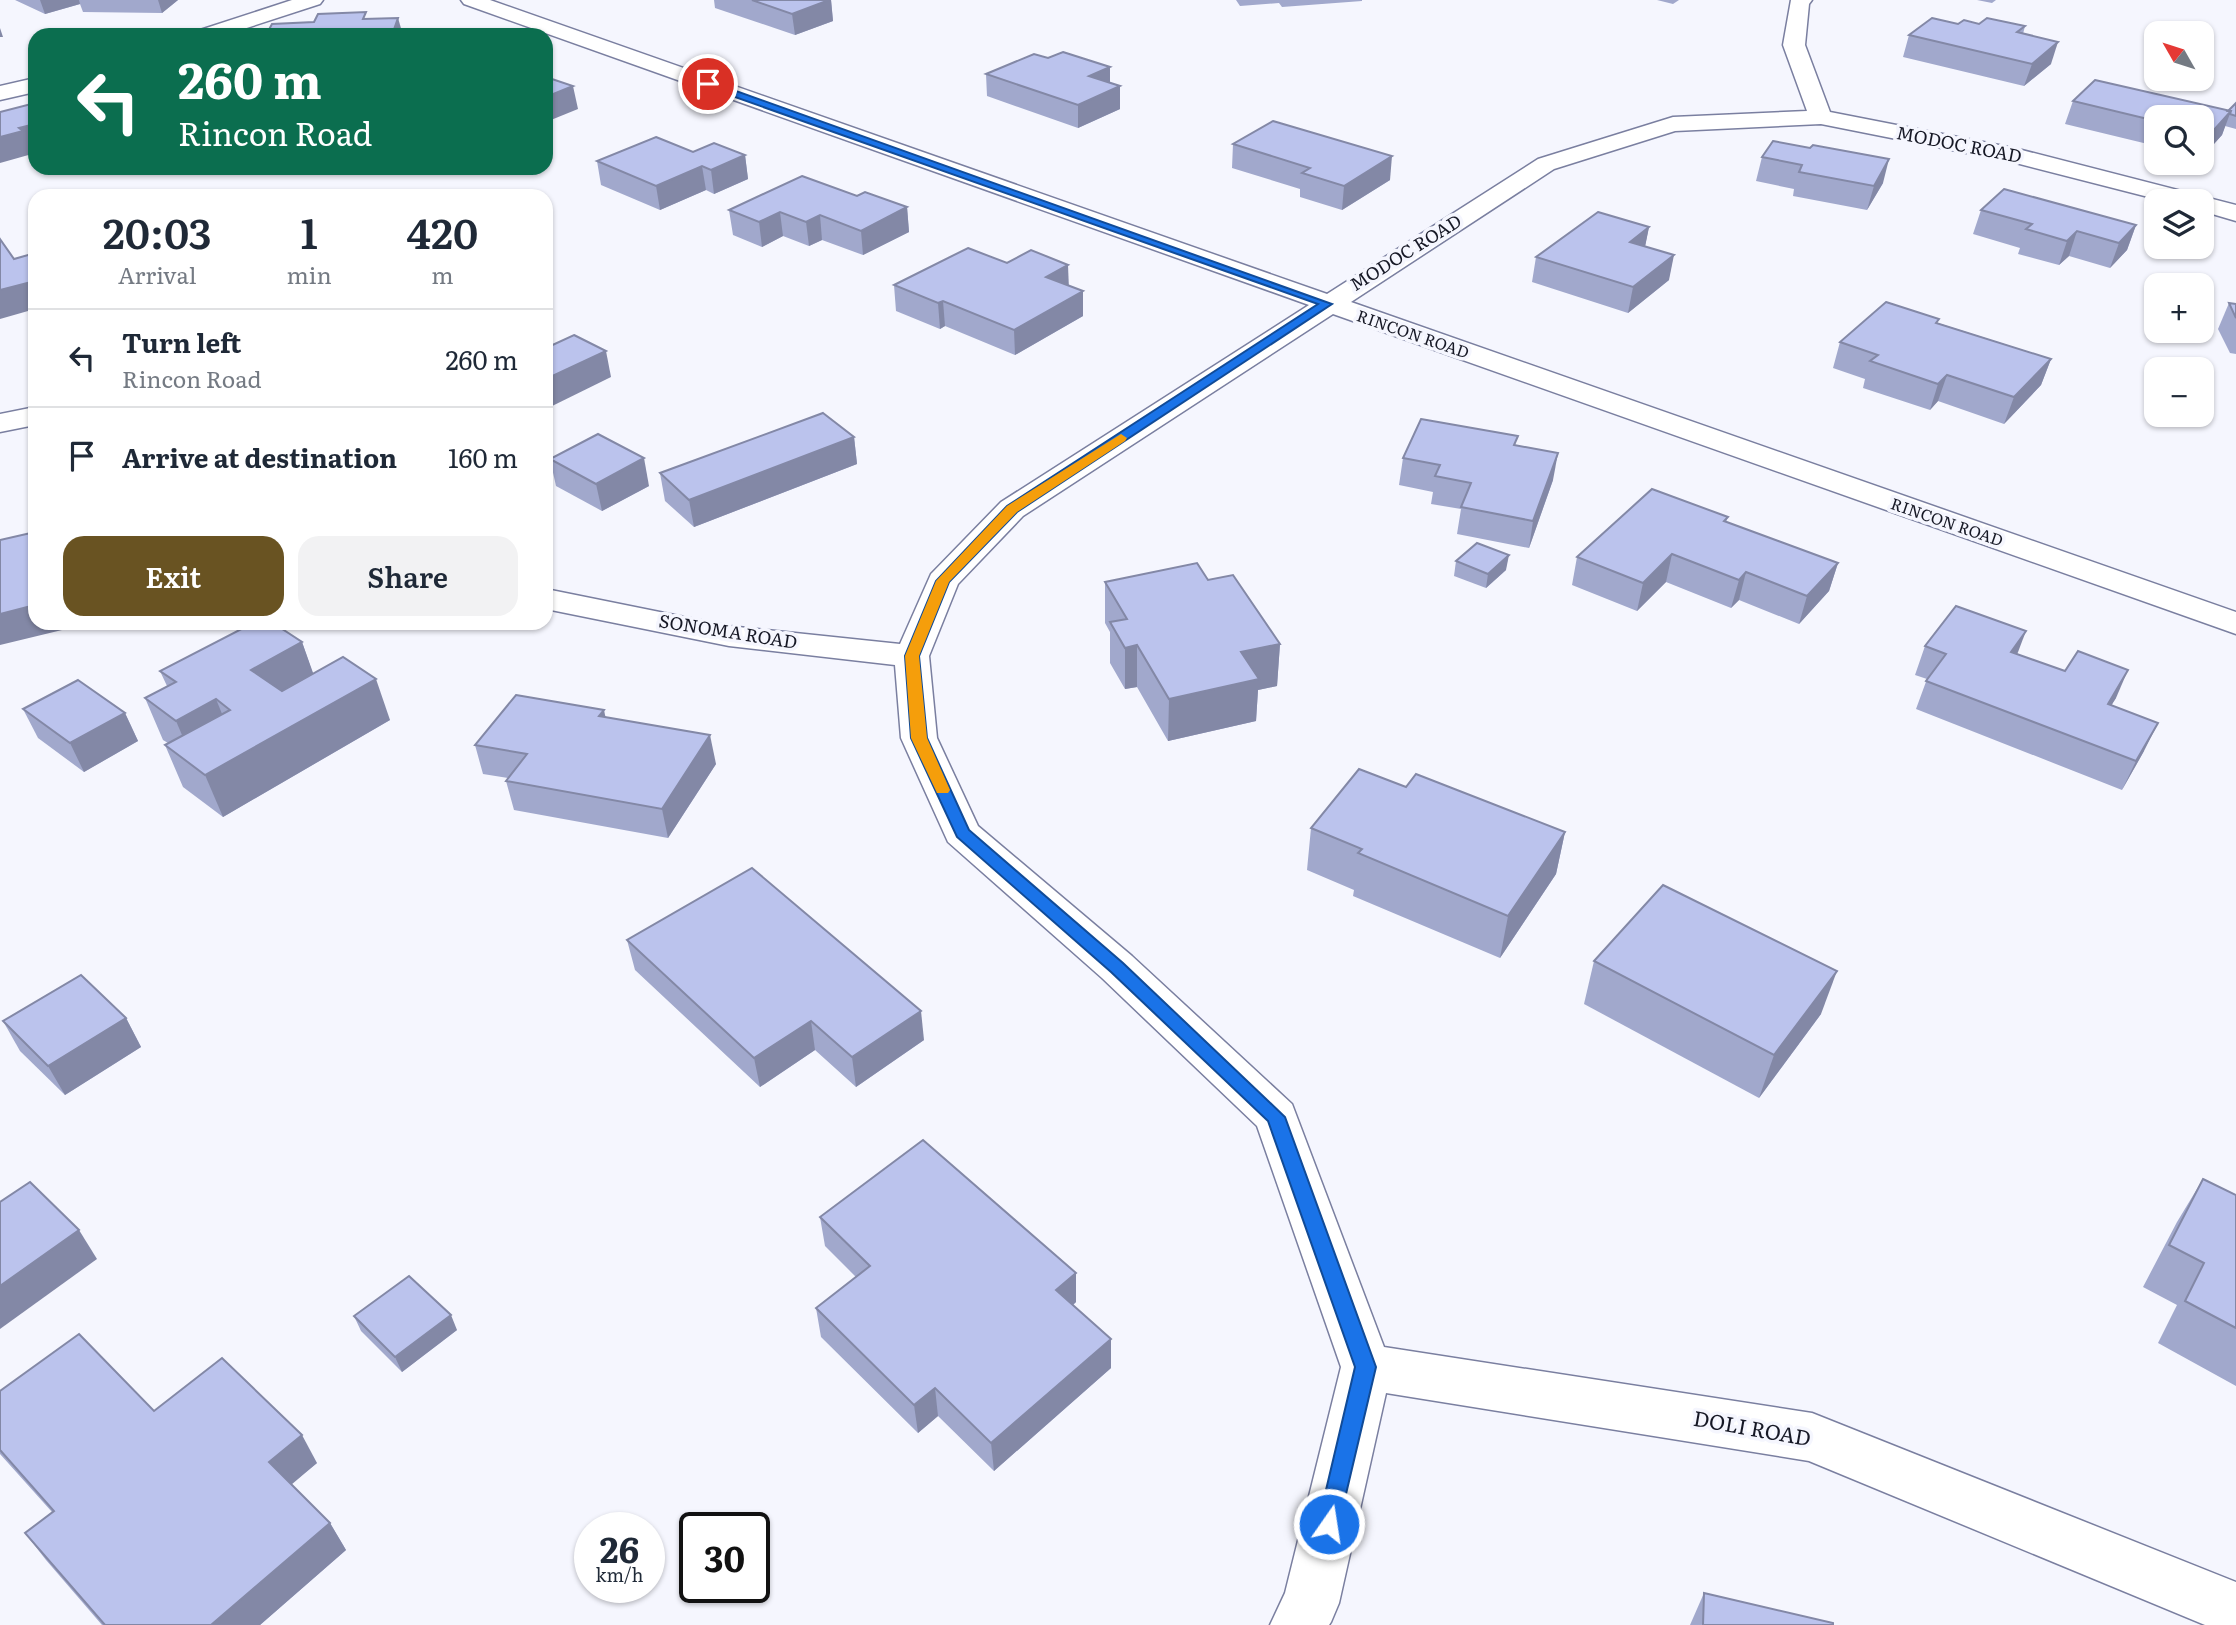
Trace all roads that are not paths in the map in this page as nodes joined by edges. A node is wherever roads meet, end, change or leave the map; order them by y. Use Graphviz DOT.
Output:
graph roads {
  1 [pos="313,0"];
  2 [pos="471,0"];
  3 [pos="1802,0"];
  4 [pos="226,28"];
  5 [pos="550,28"];
  6 [pos="553,29"];
  7 [pos="28,87"];
  8 [pos="0,93"];
  9 [pos="1821,117"];
  10 [pos="2146,189"];
  11 [pos="2214,207"];
  12 [pos="2236,213"];
  13 [pos="1327,304"];
  14 [pos="28,417"];
  15 [pos="0,423"];
  16 [pos="553,601"];
  17 [pos="2236,624"];
  18 [pos="912,656"];
  19 [pos="1366,1367"];
  20 [pos="2236,1610"];
  21 [pos="1298,1625"];
  1 -- 4 [label="street"];
  2 -- 5 [label="street, RINCON ROAD"];
  3 -- 9 [label="street"];
  6 -- 13 [label="street, RINCON ROAD"];
  7 -- 8 [label="street"];
  9 -- 10 [label="street, MODOC ROAD"];
  9 -- 13 [label="street, MODOC ROAD"];
  11 -- 12 [label="street"];
  13 -- 17 [label="street, RINCON ROAD"];
  13 -- 18 [label="street, MODOC ROAD"];
  14 -- 15 [label="street"];
  16 -- 18 [label="street, SONOMA ROAD"];
  18 -- 19 [label="street, MODOC ROAD"];
  19 -- 20 [label="street, DOLI ROAD"];
  19 -- 21 [label="street"];
}
